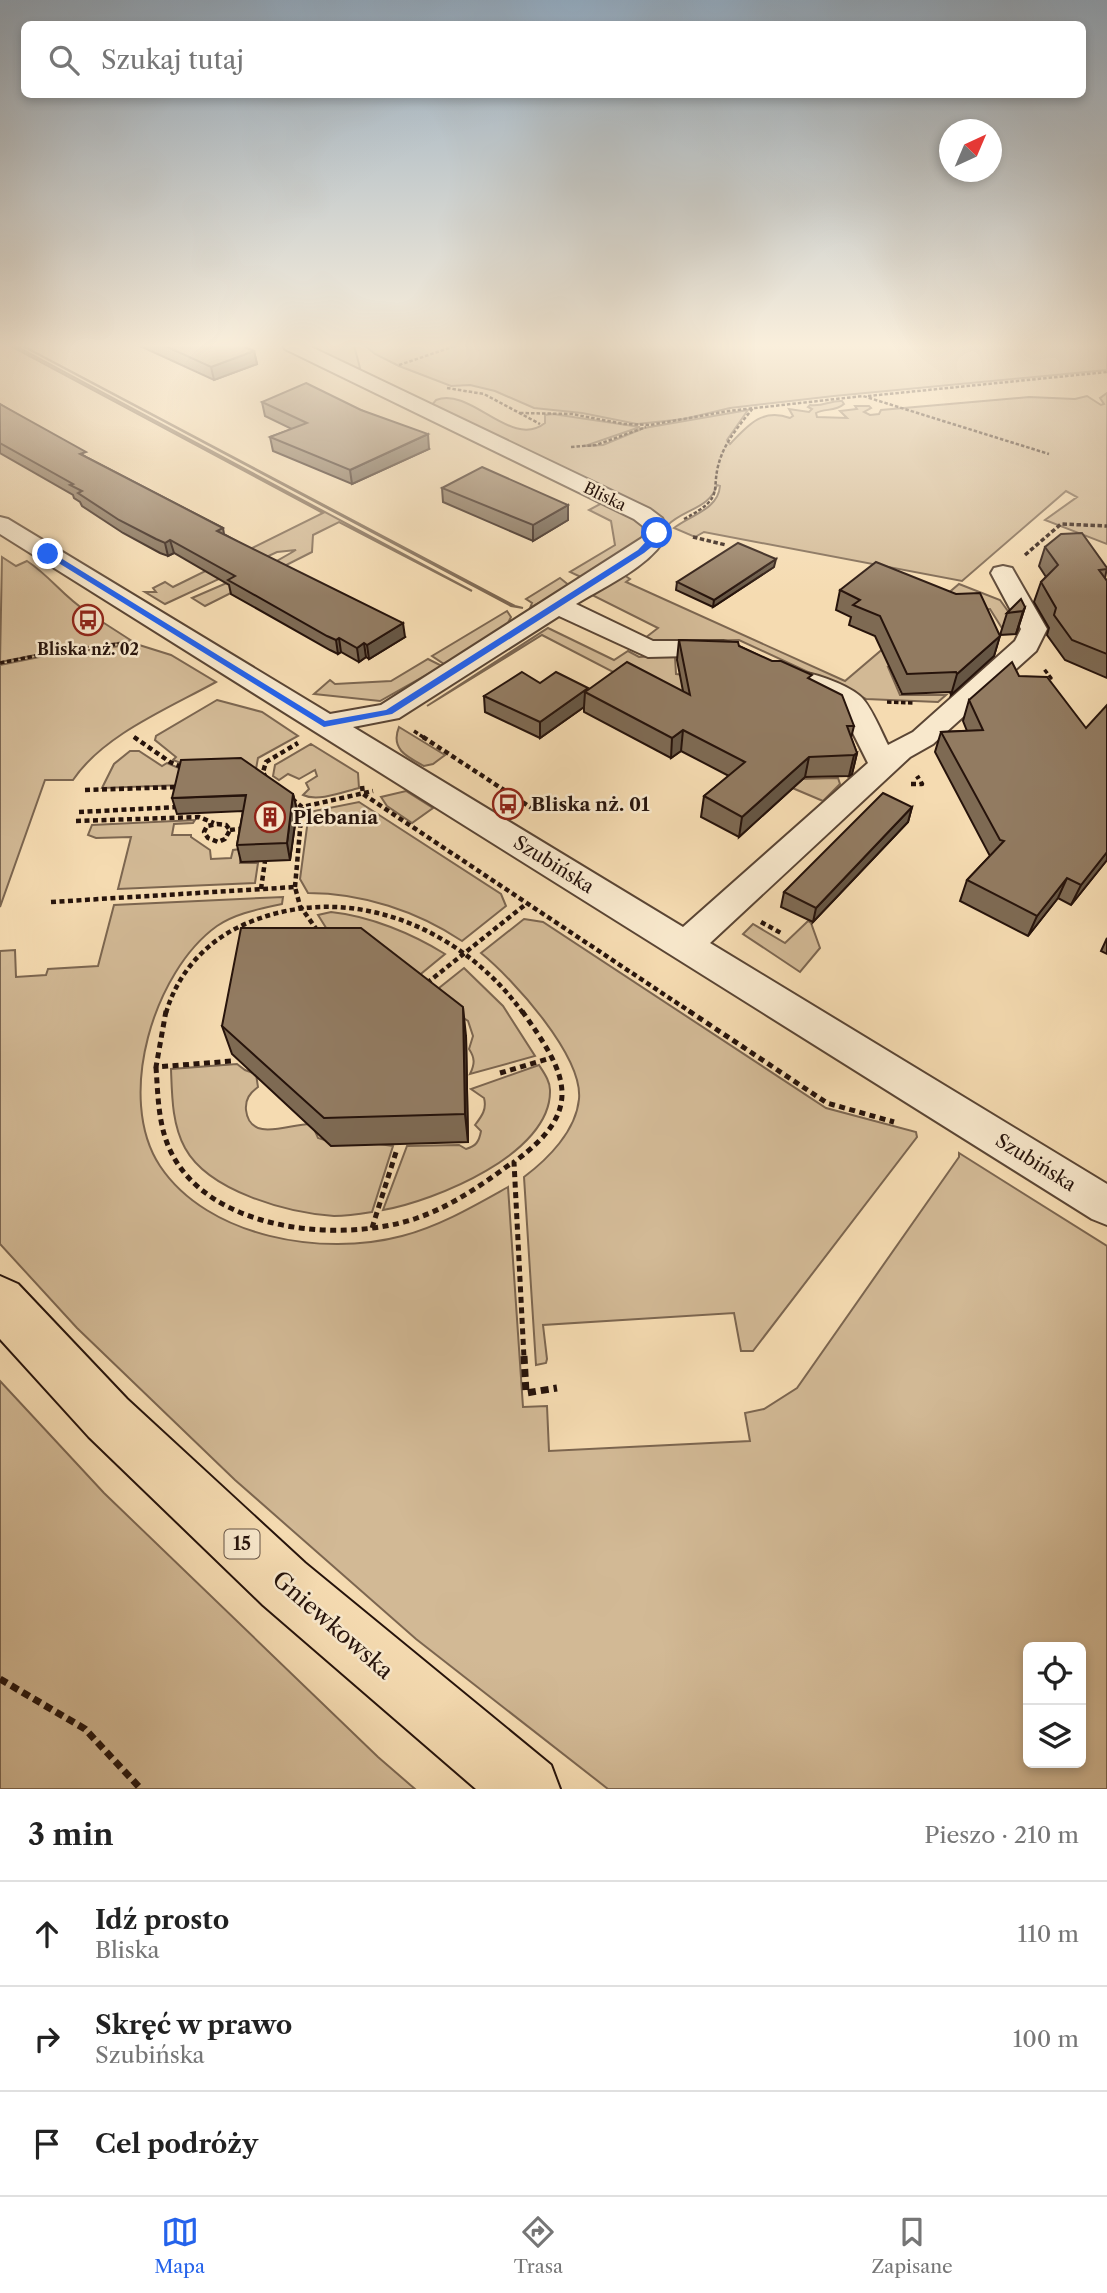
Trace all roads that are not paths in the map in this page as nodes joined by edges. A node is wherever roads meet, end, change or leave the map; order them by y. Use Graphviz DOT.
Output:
graph roads {
  1 [pos="466,428"];
  2 [pos="0,524"];
  3 [pos="1003,573"];
  4 [pos="557,605"];
  5 [pos="749,653"];
  6 [pos="774,666"];
  7 [pos="388,712"];
  8 [pos="316,731"];
  9 [pos="884,765"];
  10 [pos="380,775"];
  11 [pos="686,945"];
  12 [pos="1107,1206"];
  13 [pos="0,1301"];
  14 [pos="527,1789"];
  1 -- 4 [label="street, Bliska"];
  2 -- 8 [label="street, Szubińska"];
  3 -- 9 [label="street"];
  4 -- 5 [label="street"];
  4 -- 7 [label="street"];
  6 -- 9 [label="street"];
  7 -- 8 [label="street"];
  7 -- 10 [label="street"];
  8 -- 10 [label="street, Szubińska"];
  9 -- 11 [label="street"];
  10 -- 11 [label="street, Szubińska"];
  11 -- 12 [label="street, Szubińska"];
  13 -- 14 [label="main road, Gniewkowska / 15"];
}
